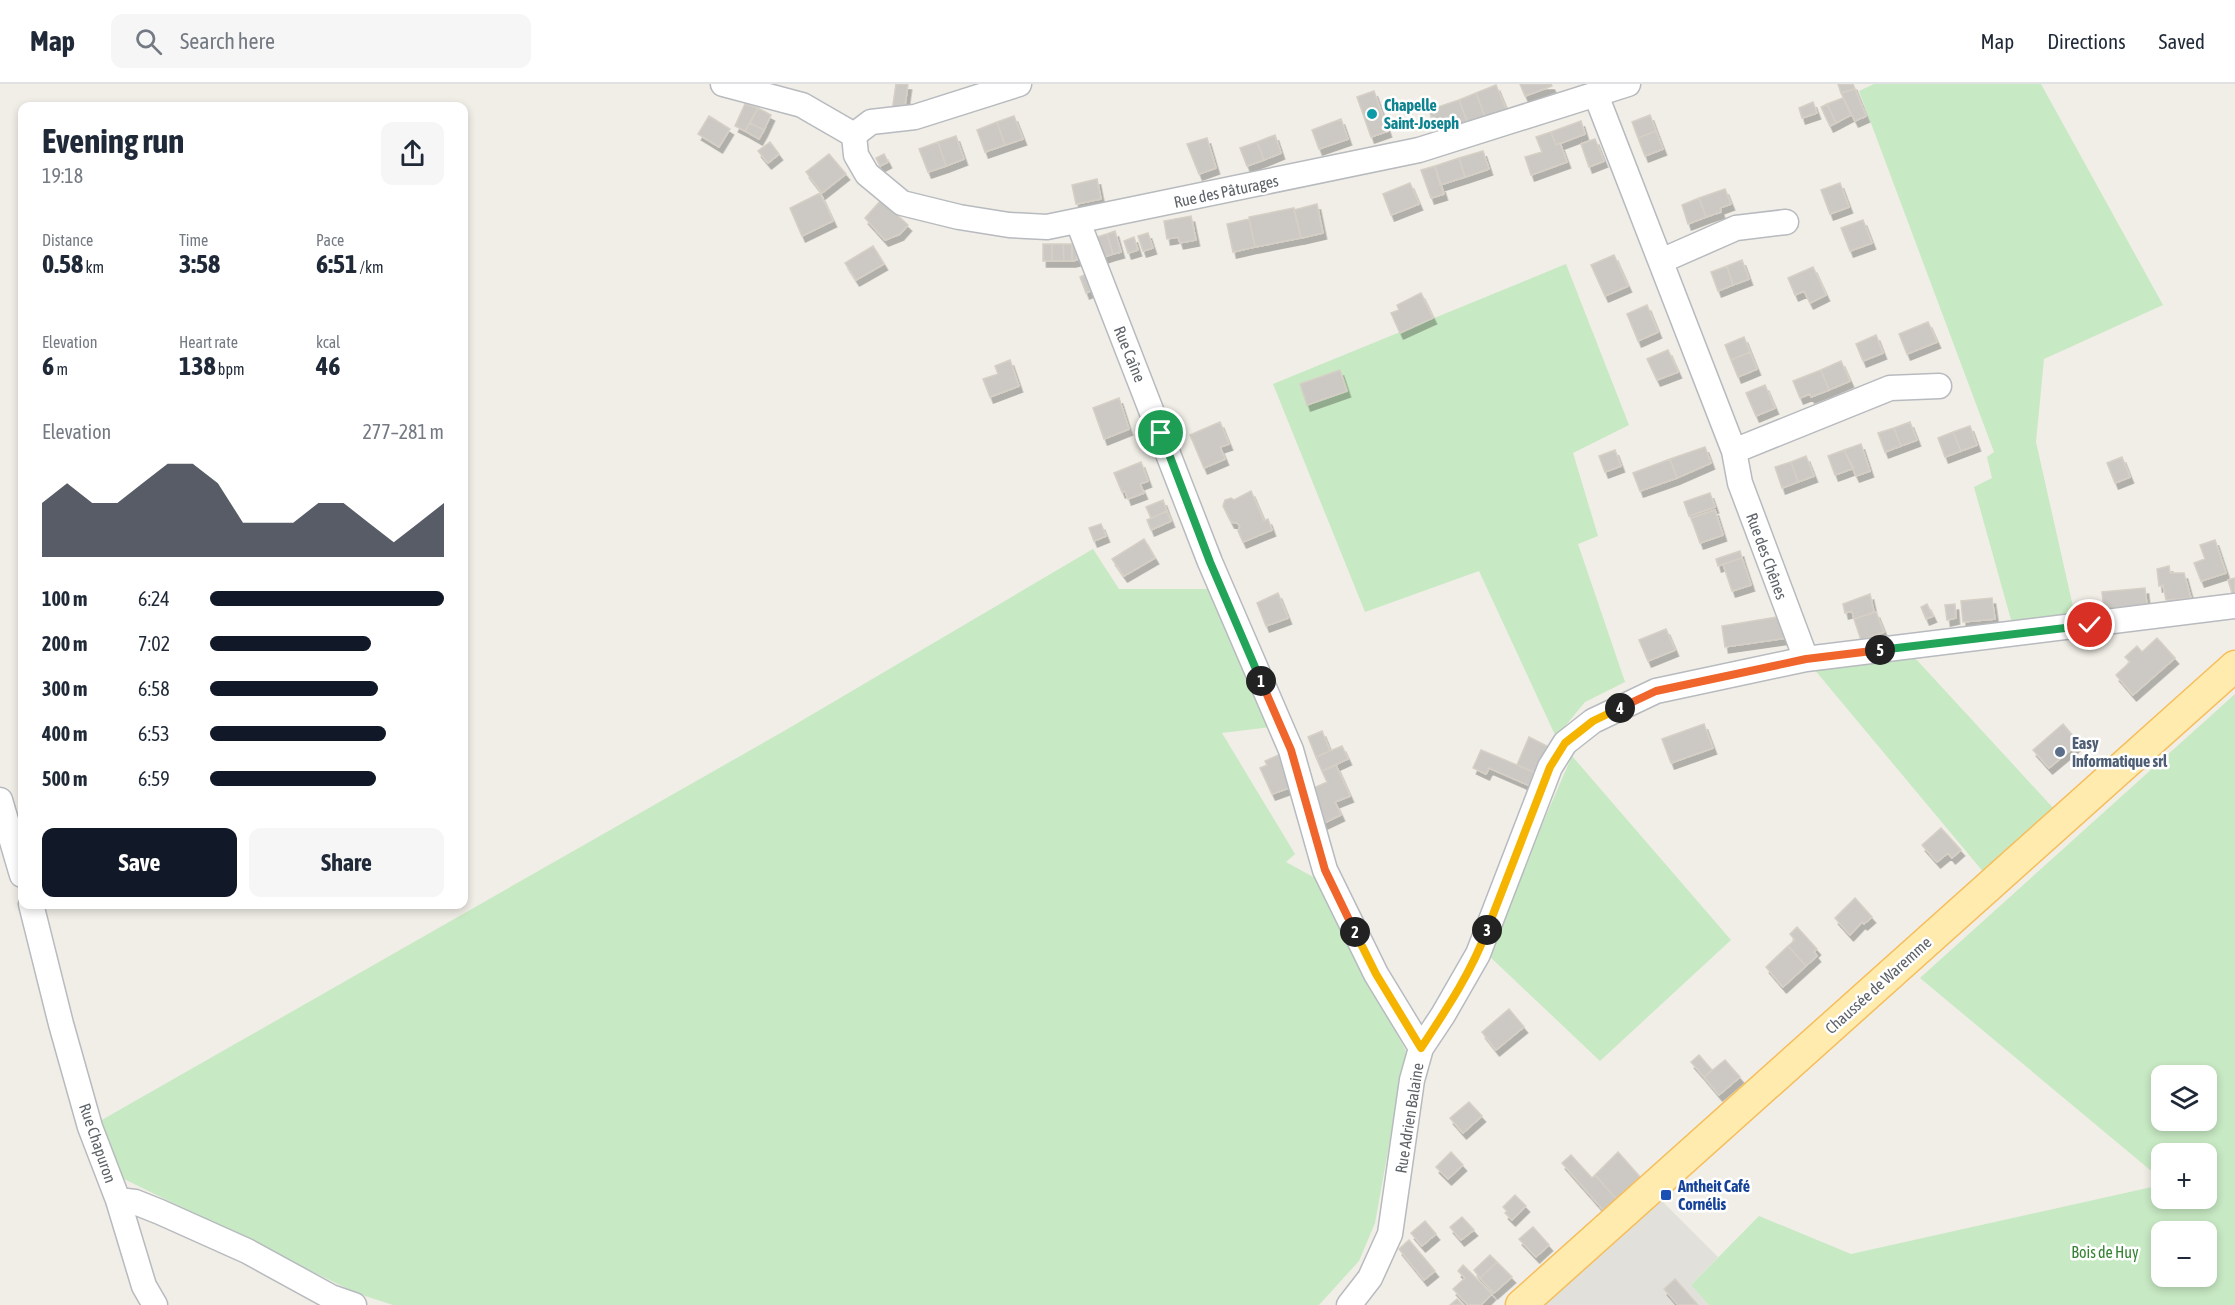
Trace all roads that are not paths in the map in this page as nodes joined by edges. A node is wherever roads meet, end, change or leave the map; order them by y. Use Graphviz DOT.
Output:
graph roads {
  1 [pos="723,84"];
  2 [pos="1019,84"];
  3 [pos="1628,84"];
  4 [pos="1596,95"];
  5 [pos="854,135"];
  6 [pos="1078,222"];
  7 [pos="1785,222"];
  8 [pos="1661,261"];
  9 [pos="1939,386"];
  10 [pos="1734,451"];
  11 [pos="2235,606"];
  12 [pos="1806,659"];
  13 [pos="2235,666"];
  14 [pos="0,800"];
  15 [pos="18,861"];
  16 [pos="32,909"];
  17 [pos="1421,1048"];
  18 [pos="118,1200"];
  19 [pos="155,1305"];
  20 [pos="354,1305"];
  21 [pos="1349,1305"];
  22 [pos="1521,1305"];
  1 -- 5 [label="street"];
  2 -- 5 [label="street"];
  3 -- 4 [label="street, Rue des Pâturages"];
  4 -- 6 [label="street, Rue des Pâturages"];
  4 -- 8 [label="street, Rue des Chênes"];
  5 -- 6 [label="street, Rue des Pâturages"];
  6 -- 17 [label="street, Rue Caîne"];
  7 -- 8 [label="street"];
  8 -- 10 [label="street, Rue des Chênes"];
  9 -- 10 [label="street"];
  10 -- 12 [label="street, Rue des Chênes"];
  11 -- 12 [label="street, Rue Adrien Balaine"];
  12 -- 17 [label="street, Rue Adrien Balaine"];
  13 -- 22 [label="main road, Chaussée de Waremme"];
  14 -- 15 [label="street"];
  16 -- 18 [label="street, Rue Chapuron"];
  17 -- 21 [label="street, Rue Adrien Balaine"];
  18 -- 19 [label="street"];
  18 -- 20 [label="street, Rue Chapuron"];
}
